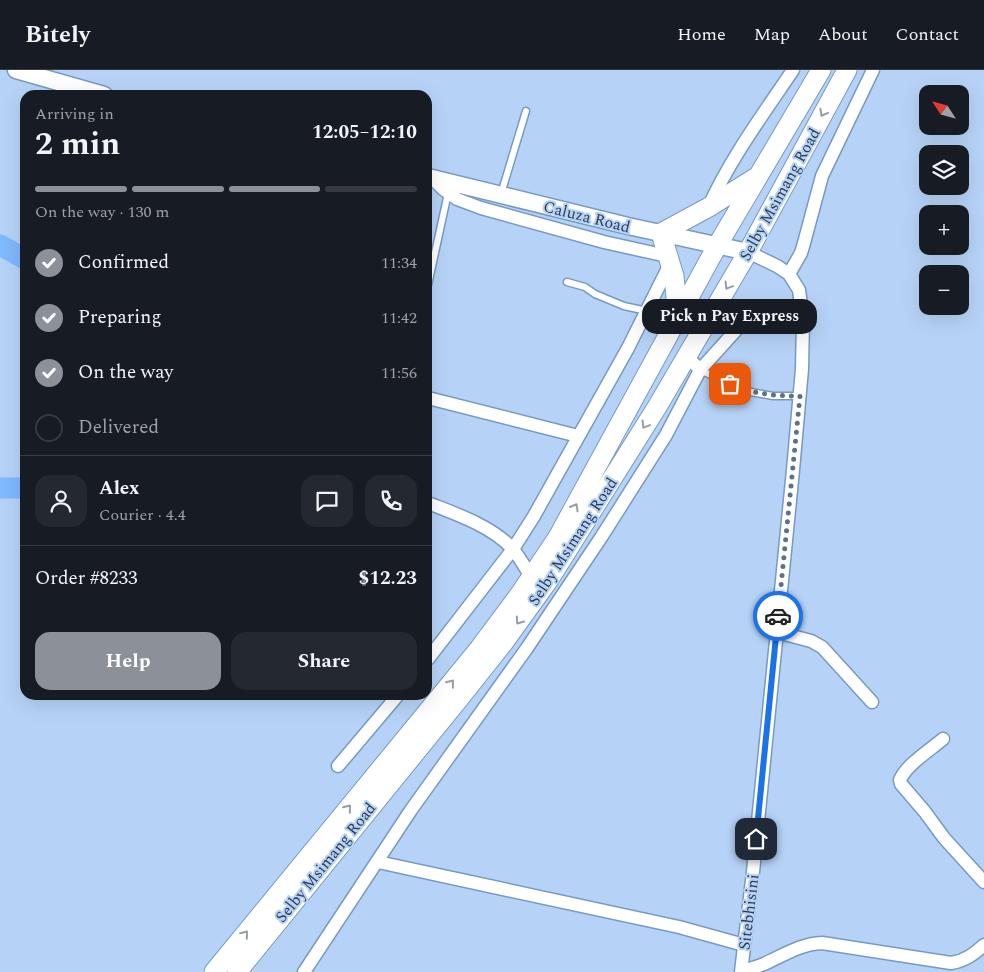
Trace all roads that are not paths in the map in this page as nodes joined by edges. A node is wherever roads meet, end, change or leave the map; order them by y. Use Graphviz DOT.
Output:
graph roads {
  1 [pos="793,70"];
  2 [pos="821,70"];
  3 [pos="847,70"];
  4 [pos="873,70"];
  5 [pos="18,71"];
  6 [pos="49,74"];
  7 [pos="91,90"];
  8 [pos="526,111"];
  9 [pos="758,176"];
  10 [pos="432,178"];
  11 [pos="432,179"];
  12 [pos="448,193"];
  13 [pos="501,195"];
  14 [pos="708,207"];
  15 [pos="661,234"];
  16 [pos="717,246"];
  17 [pos="748,252"];
  18 [pos="668,260"];
  19 [pos="432,267"];
  20 [pos="789,274"];
  21 [pos="566,282"];
  22 [pos="802,306"];
  23 [pos="647,311"];
  24 [pos="675,324"];
  25 [pos="687,356"];
  26 [pos="700,370"];
  27 [pos="800,396"];
  28 [pos="432,399"];
  29 [pos="578,436"];
  30 [pos="432,505"];
  31 [pos="513,549"];
  32 [pos="531,577"];
  33 [pos="777,632"];
  34 [pos="432,654"];
  35 [pos="432,696"];
  36 [pos="394,700"];
  37 [pos="428,700"];
  38 [pos="872,702"];
  39 [pos="943,739"];
  40 [pos="338,766"];
  41 [pos="378,862"];
  42 [pos="984,882"];
  43 [pos="744,945"];
  44 [pos="984,945"];
  45 [pos="214,972"];
  46 [pos="237,972"];
  47 [pos="304,972"];
  48 [pos="741,972"];
  1 -- 14 [label="street"];
  2 -- 9 [label="main road, Selby Msimang Road"];
  3 -- 17 [label="main road, Selby Msimang Road, one-way"];
  4 -- 20 [label="street"];
  5 -- 6 [label="street"];
  6 -- 7 [label="street"];
  8 -- 13 [label="lane"];
  9 -- 14 [label="main road"];
  9 -- 16 [label="main road, Selby Msimang Road"];
  10 -- 13 [label="street, Caluza Road"];
  11 -- 12 [label="street"];
  12 -- 18 [label="street"];
  12 -- 19 [label="lane"];
  13 -- 15 [label="street, Caluza Road"];
  14 -- 15 [label="main road"];
  15 -- 16 [label="street, Caluza Road"];
  15 -- 18 [label="main road"];
  16 -- 17 [label="street, Caluza Road"];
  16 -- 24 [label="main road, Selby Msimang Road"];
  17 -- 20 [label="street"];
  17 -- 25 [label="main road, Selby Msimang Road, one-way"];
  18 -- 23 [label="street"];
  18 -- 24 [label="main road"];
  20 -- 22 [label="street, Sitebhisini"];
  21 -- 23 [label="lane"];
  22 -- 26 [label="street"];
  22 -- 27 [label="street, Sitebhisini"];
  23 -- 29 [label="street"];
  32 -- 24 [label="main road, Selby Msimang Road, one-way"];
  25 -- 26 [label="street"];
  25 -- 46 [label="main road, Selby Msimang Road, one-way"];
  26 -- 27 [label="lane"];
  26 -- 41 [label="street"];
  27 -- 33 [label="street, Sitebhisini"];
  28 -- 29 [label="street"];
  29 -- 31 [label="street"];
  30 -- 31 [label="street"];
  31 -- 32 [label="street"];
  31 -- 34 [label="street"];
  35 -- 32 [label="main road, Selby Msimang Road, one-way"];
  33 -- 38 [label="street"];
  33 -- 43 [label="street, Sitebhisini"];
  36 -- 40 [label="street"];
  45 -- 37 [label="main road, Selby Msimang Road, one-way"];
  39 -- 42 [label="street"];
  41 -- 43 [label="street"];
  41 -- 47 [label="street"];
  43 -- 48 [label="street, Sitebhisini"];
  44 -- 48 [label="street"];
}
